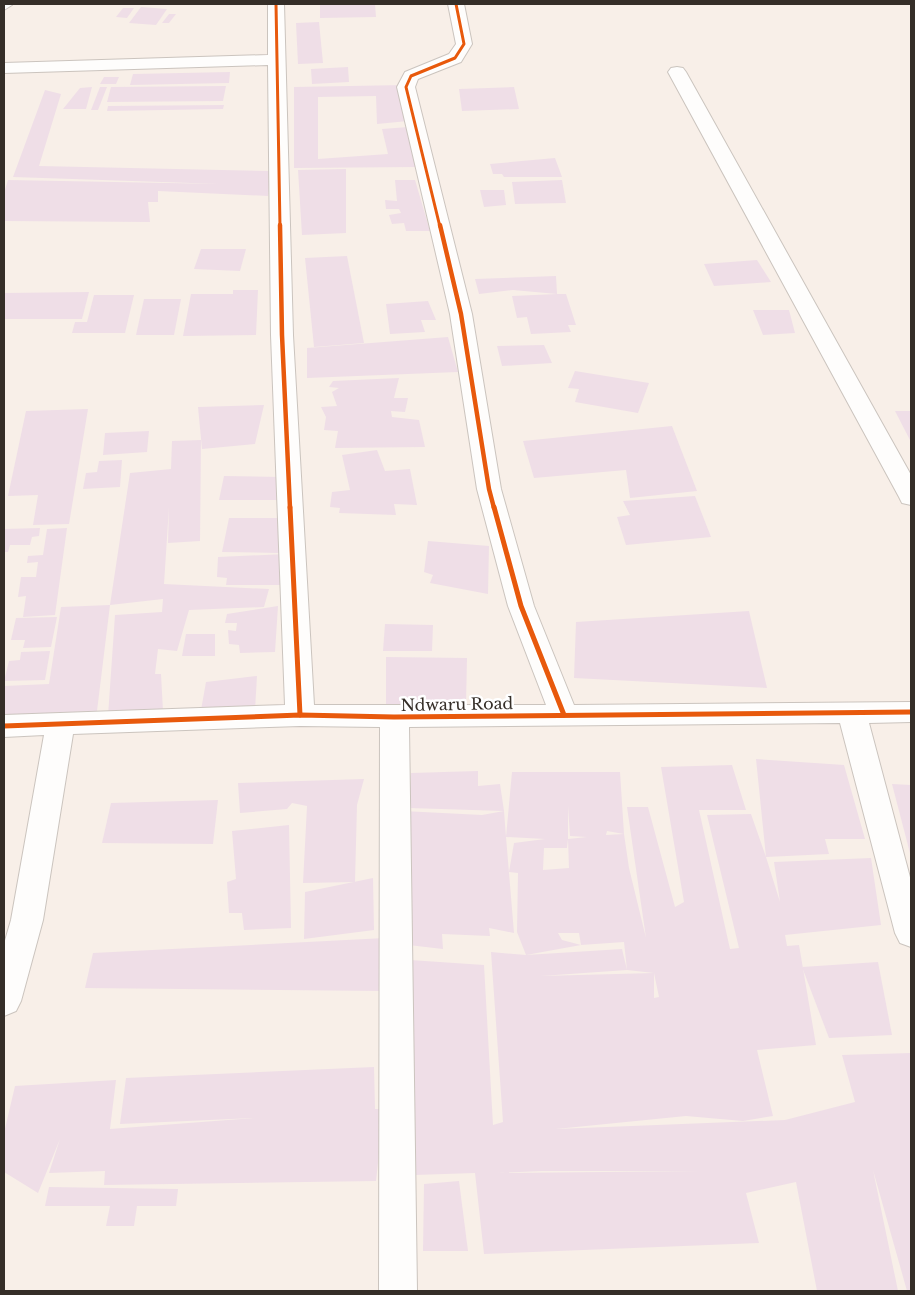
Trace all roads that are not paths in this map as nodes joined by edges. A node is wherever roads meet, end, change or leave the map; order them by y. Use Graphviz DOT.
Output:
graph roads {
  1 [pos="276,4"];
  2 [pos="456,4"];
  3 [pos="276,60"];
  4 [pos="4,68"];
  5 [pos="676,72"];
  6 [pos="911,497"];
  7 [pos="851,711"];
  8 [pos="911,712"];
  9 [pos="300,715"];
  10 [pos="564,715"];
  11 [pos="394,717"];
  12 [pos="60,724"];
  13 [pos="4,726"];
  14 [pos="911,933"];
  15 [pos="4,1001"];
  16 [pos="398,1291"];
  1 -- 3 [label="street"];
  2 -- 10 [label="street"];
  3 -- 4 [label="street"];
  3 -- 9 [label="street"];
  5 -- 6 [label="street"];
  7 -- 8 [label="street, Ndwaru Road"];
  7 -- 10 [label="street, Ndwaru Road"];
  7 -- 14 [label="street"];
  9 -- 11 [label="street, Ndwaru Road"];
  9 -- 12 [label="street, Ndwaru Road"];
  10 -- 11 [label="street, Ndwaru Road"];
  11 -- 16 [label="street"];
  12 -- 13 [label="street, Ndwaru Road"];
  12 -- 15 [label="street"];
}
